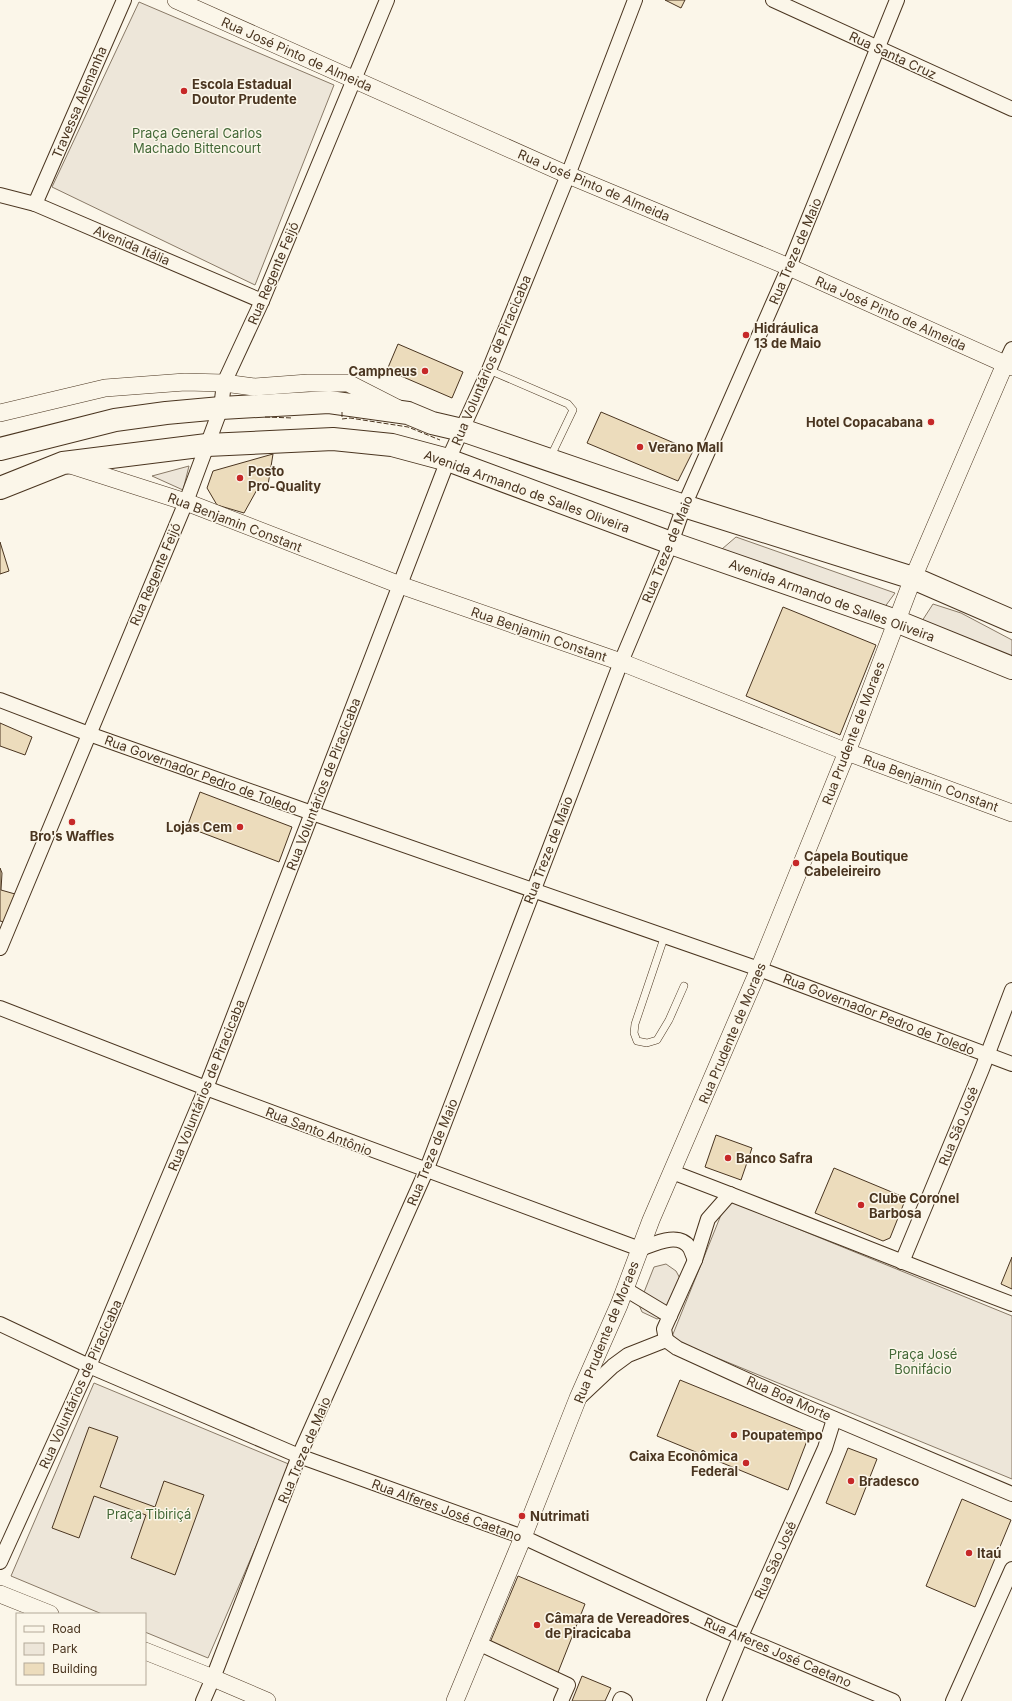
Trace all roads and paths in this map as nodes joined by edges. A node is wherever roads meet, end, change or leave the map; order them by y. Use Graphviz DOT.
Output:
graph roads {
  1 [pos="124,0"];
  2 [pos="176,0"];
  3 [pos="387,0"];
  4 [pos="635,0"];
  5 [pos="773,0"];
  6 [pos="897,0"];
  7 [pos="878,48"];
  8 [pos="354,79"];
  9 [pos="1012,110"];
  10 [pos="568,175"];
  11 [pos="0,195"];
  12 [pos="35,204"];
  13 [pos="789,266"];
  14 [pos="262,301"];
  15 [pos="1010,360"];
  16 [pos="489,370"];
  17 [pos="224,383"];
  18 [pos="221,408"];
  19 [pos="0,413"];
  20 [pos="408,413"];
  21 [pos="462,430"];
  22 [pos="207,445"];
  23 [pos="0,449"];
  24 [pos="448,460"];
  25 [pos="549,460"];
  26 [pos="63,463"];
  27 [pos="0,488"];
  28 [pos="186,502"];
  29 [pos="684,506"];
  30 [pos="670,543"];
  31 [pos="913,578"];
  32 [pos="400,585"];
  33 [pos="896,621"];
  34 [pos="1012,621"];
  35 [pos="621,662"];
  36 [pos="1012,668"];
  37 [pos="0,700"];
  38 [pos="89,734"];
  39 [pos="847,752"];
  40 [pos="312,813"];
  41 [pos="1012,813"];
  42 [pos="533,891"];
  43 [pos="665,935"];
  44 [pos="0,948"];
  45 [pos="760,969"];
  46 [pos="684,986"];
  47 [pos="1012,990"];
  48 [pos="0,1008"];
  49 [pos="987,1055"];
  50 [pos="1012,1064"];
  51 [pos="206,1088"];
  52 [pos="426,1171"];
  53 [pos="672,1172"];
  54 [pos="730,1194"];
  55 [pos="640,1249"];
  56 [pos="695,1260"];
  57 [pos="902,1262"];
  58 [pos="625,1288"];
  59 [pos="1012,1304"];
  60 [pos="670,1316"];
  61 [pos="0,1324"];
  62 [pos="666,1340"];
  63 [pos="89,1366"];
  64 [pos="578,1398"];
  65 [pos="834,1419"];
  66 [pos="299,1456"];
  67 [pos="1012,1494"];
  68 [pos="523,1537"];
  69 [pos="0,1562"];
  70 [pos="1012,1569"];
  71 [pos="0,1594"];
  72 [pos="48,1613"];
  73 [pos="741,1636"];
  74 [pos="478,1643"];
  75 [pos="146,1651"];
  76 [pos="213,1678"];
  77 [pos="203,1701"];
  78 [pos="267,1701"];
  79 [pos="455,1701"];
  80 [pos="562,1701"];
  81 [pos="620,1701"];
  82 [pos="624,1701"];
  83 [pos="714,1701"];
  84 [pos="892,1701"];
  85 [pos="953,1701"];
  1 -- 12 [label="street, Travessa Alemanha"];
  2 -- 8 [label="street, Rua José Pinto de Almeida"];
  3 -- 8 [label="street, Rua Regente Feijó"];
  4 -- 10 [label="street, Rua Voluntários de Piracicaba"];
  5 -- 7 [label="street, Rua Santa Cruz"];
  6 -- 7 [label="street, Rua Treze de Maio"];
  7 -- 9 [label="street, Rua Santa Cruz"];
  7 -- 13 [label="street, Rua Treze de Maio"];
  8 -- 10 [label="street, Rua José Pinto de Almeida"];
  8 -- 14 [label="street, Rua Regente Feijó"];
  10 -- 13 [label="street, Rua José Pinto de Almeida"];
  10 -- 16 [label="street, Rua Voluntários de Piracicaba"];
  11 -- 12 [label="street, Avenida Itália"];
  12 -- 14 [label="street, Avenida Itália"];
  13 -- 15 [label="street, Rua José Pinto de Almeida"];
  13 -- 29 [label="street, Rua Treze de Maio"];
  14 -- 17 [label="street, Rua Regente Feijó"];
  15 -- 31 [label="street, Rua Prudente de Moraes"];
  16 -- 21 [label="street, Rua Voluntários de Piracicaba"];
  16 -- 25 [label="lane"];
  17 -- 18 [label="street, Rua Regente Feijó"];
  17 -- 19 [label="street"];
  17 -- 20 [label="street"];
  18 -- 20 [label="main road"];
  18 -- 22 [label="street, Rua Regente Feijó"];
  18 -- 23 [label="main road"];
  20 -- 21 [label="main road"];
  21 -- 24 [label="street, Rua Voluntários de Piracicaba"];
  21 -- 25 [label="main road"];
  22 -- 24 [label="main road, Avenida Armando de Salles Oliveira"];
  22 -- 26 [label="main road, Avenida Armando de Salles Oliveira"];
  22 -- 28 [label="street, Rua Regente Feijó"];
  24 -- 30 [label="main road, Avenida Armando de Salles Oliveira"];
  24 -- 32 [label="street, Rua Voluntários de Piracicaba"];
  25 -- 29 [label="main road"];
  26 -- 27 [label="main road, Avenida Armando de Salles Oliveira"];
  26 -- 28 [label="street, Rua Benjamin Constant"];
  28 -- 32 [label="street, Rua Benjamin Constant"];
  28 -- 38 [label="street, Rua Regente Feijó"];
  29 -- 30 [label="street, Rua Treze de Maio"];
  29 -- 31 [label="main road"];
  30 -- 33 [label="main road, Avenida Armando de Salles Oliveira"];
  30 -- 35 [label="street, Rua Treze de Maio"];
  31 -- 33 [label="street, Rua Prudente de Moraes"];
  31 -- 34 [label="main road"];
  32 -- 35 [label="street, Rua Benjamin Constant"];
  32 -- 40 [label="street, Rua Voluntários de Piracicaba"];
  33 -- 36 [label="main road, Avenida Armando de Salles Oliveira"];
  33 -- 39 [label="street, Rua Prudente de Moraes"];
  35 -- 39 [label="street, Rua Benjamin Constant"];
  35 -- 42 [label="street, Rua Treze de Maio"];
  37 -- 38 [label="street, Rua Governador Pedro de Toledo"];
  38 -- 40 [label="street, Rua Governador Pedro de Toledo"];
  38 -- 44 [label="street, Rua Regente Feijó"];
  39 -- 41 [label="street, Rua Benjamin Constant"];
  39 -- 45 [label="street, Rua Prudente de Moraes"];
  40 -- 42 [label="street, Rua Governador Pedro de Toledo"];
  40 -- 51 [label="street, Rua Voluntários de Piracicaba"];
  42 -- 43 [label="street, Rua Governador Pedro de Toledo"];
  42 -- 52 [label="street, Rua Treze de Maio"];
  43 -- 45 [label="street, Rua Governador Pedro de Toledo"];
  43 -- 46 [label="lane"];
  45 -- 49 [label="street, Rua Governador Pedro de Toledo"];
  45 -- 53 [label="street, Rua Prudente de Moraes"];
  47 -- 49 [label="street, Rua São José"];
  48 -- 51 [label="street, Rua Santo Antônio"];
  49 -- 50 [label="street, Rua Governador Pedro de Toledo"];
  49 -- 57 [label="street, Rua São José"];
  51 -- 52 [label="street, Rua Santo Antônio"];
  51 -- 63 [label="street, Rua Voluntários de Piracicaba"];
  52 -- 55 [label="street, Rua Santo Antônio"];
  52 -- 66 [label="street, Rua Treze de Maio"];
  53 -- 54 [label="street"];
  53 -- 55 [label="street, Rua Prudente de Moraes"];
  54 -- 56 [label="street"];
  54 -- 57 [label="street"];
  55 -- 56 [label="street"];
  55 -- 58 [label="street, Rua Prudente de Moraes"];
  56 -- 60 [label="street"];
  57 -- 59 [label="street"];
  58 -- 60 [label="street"];
  58 -- 64 [label="street, Rua Prudente de Moraes"];
  60 -- 62 [label="street"];
  61 -- 63 [label="street, Rua Alferes José Caetano"];
  62 -- 64 [label="street"];
  62 -- 65 [label="street, Rua Boa Morte"];
  63 -- 66 [label="street, Rua Alferes José Caetano"];
  63 -- 69 [label="street, Rua Voluntários de Piracicaba"];
  64 -- 68 [label="street, Rua Prudente de Moraes"];
  65 -- 67 [label="street, Rua Boa Morte"];
  65 -- 73 [label="street, Rua São José"];
  66 -- 68 [label="street, Rua Alferes José Caetano"];
  66 -- 76 [label="street, Rua Treze de Maio"];
  68 -- 73 [label="street, Rua Alferes José Caetano"];
  68 -- 74 [label="street, Rua Prudente de Moraes"];
  70 -- 85 [label="street"];
  71 -- 72 [label="street"];
  73 -- 83 [label="street, Rua São José"];
  73 -- 84 [label="street, Rua Alferes José Caetano"];
  74 -- 79 [label="street, Rua Prudente de Moraes"];
  74 -- 80 [label="street"];
  75 -- 76 [label="street"];
  76 -- 77 [label="street, Rua Treze de Maio"];
  76 -- 78 [label="street"];
  81 -- 82 [label="street"];
}
